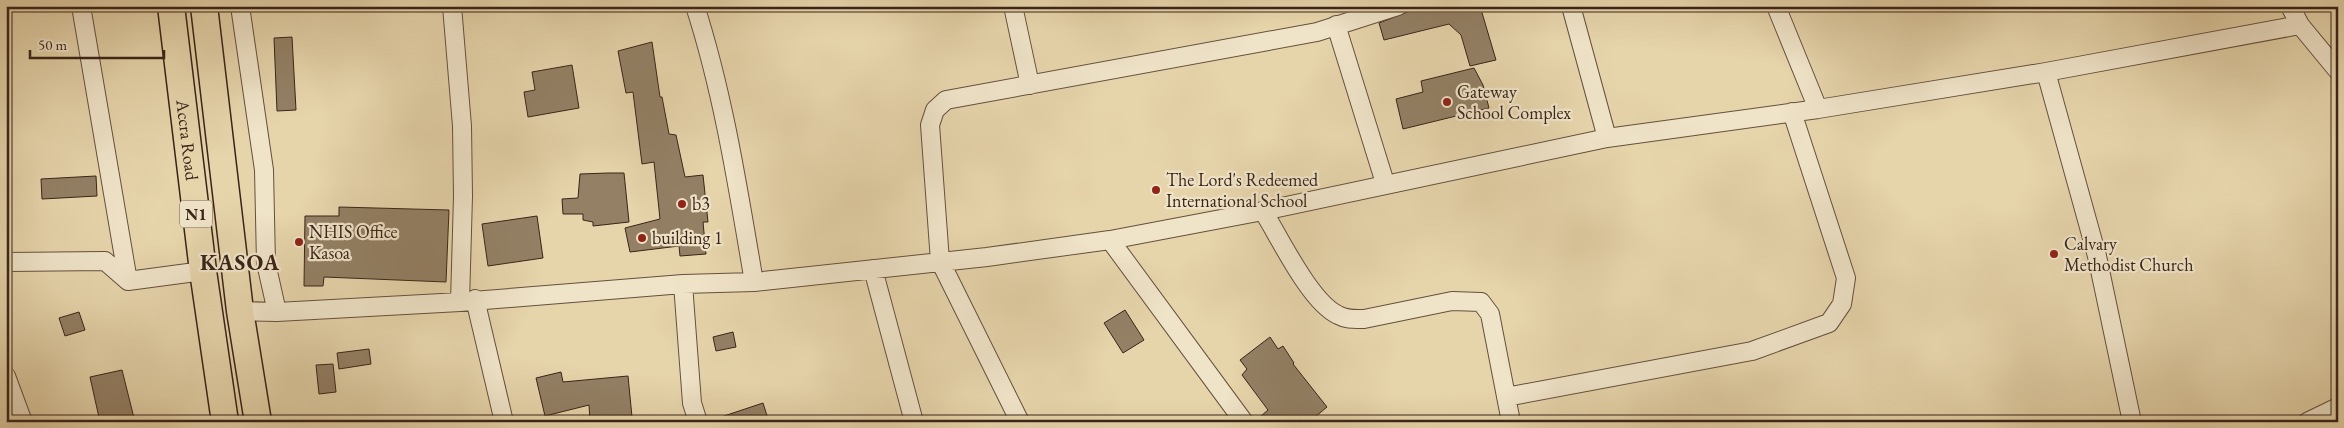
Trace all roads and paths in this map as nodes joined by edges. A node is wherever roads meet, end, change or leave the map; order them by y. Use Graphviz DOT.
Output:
graph roads {
  1 [pos="81,6"];
  2 [pos="171,6"];
  3 [pos="204,6"];
  4 [pos="240,6"];
  5 [pos="452,6"];
  6 [pos="695,6"];
  7 [pos="1013,6"];
  8 [pos="1398,6"];
  9 [pos="1571,6"];
  10 [pos="1776,6"];
  11 [pos="2290,6"];
  12 [pos="2300,24"];
  13 [pos="1336,26"];
  14 [pos="2338,71"];
  15 [pos="2046,72"];
  16 [pos="1030,85"];
  17 [pos="1818,108"];
  18 [pos="1792,112"];
  19 [pos="1607,138"];
  20 [pos="1385,183"];
  21 [pos="1263,210"];
  22 [pos="1110,240"];
  23 [pos="940,261"];
  24 [pos="6,262"];
  25 [pos="873,269"];
  26 [pos="203,271"];
  27 [pos="128,281"];
  28 [pos="754,282"];
  29 [pos="683,284"];
  30 [pos="468,301"];
  31 [pos="240,310"];
  32 [pos="277,312"];
  33 [pos="6,376"];
  34 [pos="1506,397"];
  35 [pos="2338,407"];
  36 [pos="23,422"];
  37 [pos="225,422"];
  38 [pos="258,422"];
  39 [pos="504,422"];
  40 [pos="698,422"];
  41 [pos="914,422"];
  42 [pos="1020,422"];
  43 [pos="1244,422"];
  44 [pos="1512,422"];
  45 [pos="2132,422"];
  46 [pos="2306,422"];
  1 -- 27 [label="street"];
  2 -- 26 [label="highway, Accra Road / N1"];
  3 -- 31 [label="highway, Accra Road / N1"];
  4 -- 32 [label="street"];
  5 -- 30 [label="street"];
  6 -- 28 [label="street"];
  7 -- 16 [label="street"];
  8 -- 13 [label="street"];
  9 -- 19 [label="street"];
  10 -- 17 [label="street"];
  11 -- 12 [label="street"];
  12 -- 14 [label="street"];
  12 -- 15 [label="street"];
  13 -- 16 [label="street"];
  13 -- 20 [label="street"];
  15 -- 17 [label="street"];
  15 -- 45 [label="street"];
  16 -- 23 [label="street"];
  17 -- 18 [label="street"];
  18 -- 19 [label="street"];
  18 -- 34 [label="street"];
  19 -- 20 [label="street"];
  20 -- 21 [label="street"];
  21 -- 22 [label="street"];
  21 -- 34 [label="street"];
  22 -- 23 [label="street"];
  22 -- 43 [label="street"];
  23 -- 25 [label="street"];
  23 -- 42 [label="street"];
  24 -- 27 [label="street"];
  25 -- 28 [label="street"];
  25 -- 41 [label="street"];
  26 -- 27 [label="street"];
  26 -- 37 [label="highway, Accra Road / N1"];
  28 -- 29 [label="street"];
  29 -- 30 [label="street"];
  29 -- 40 [label="street"];
  30 -- 32 [label="street"];
  30 -- 39 [label="street"];
  31 -- 32 [label="street"];
  31 -- 38 [label="highway, Accra Road / N1"];
  33 -- 36 [label="street"];
  34 -- 44 [label="street"];
  35 -- 46 [label="street"];
}
